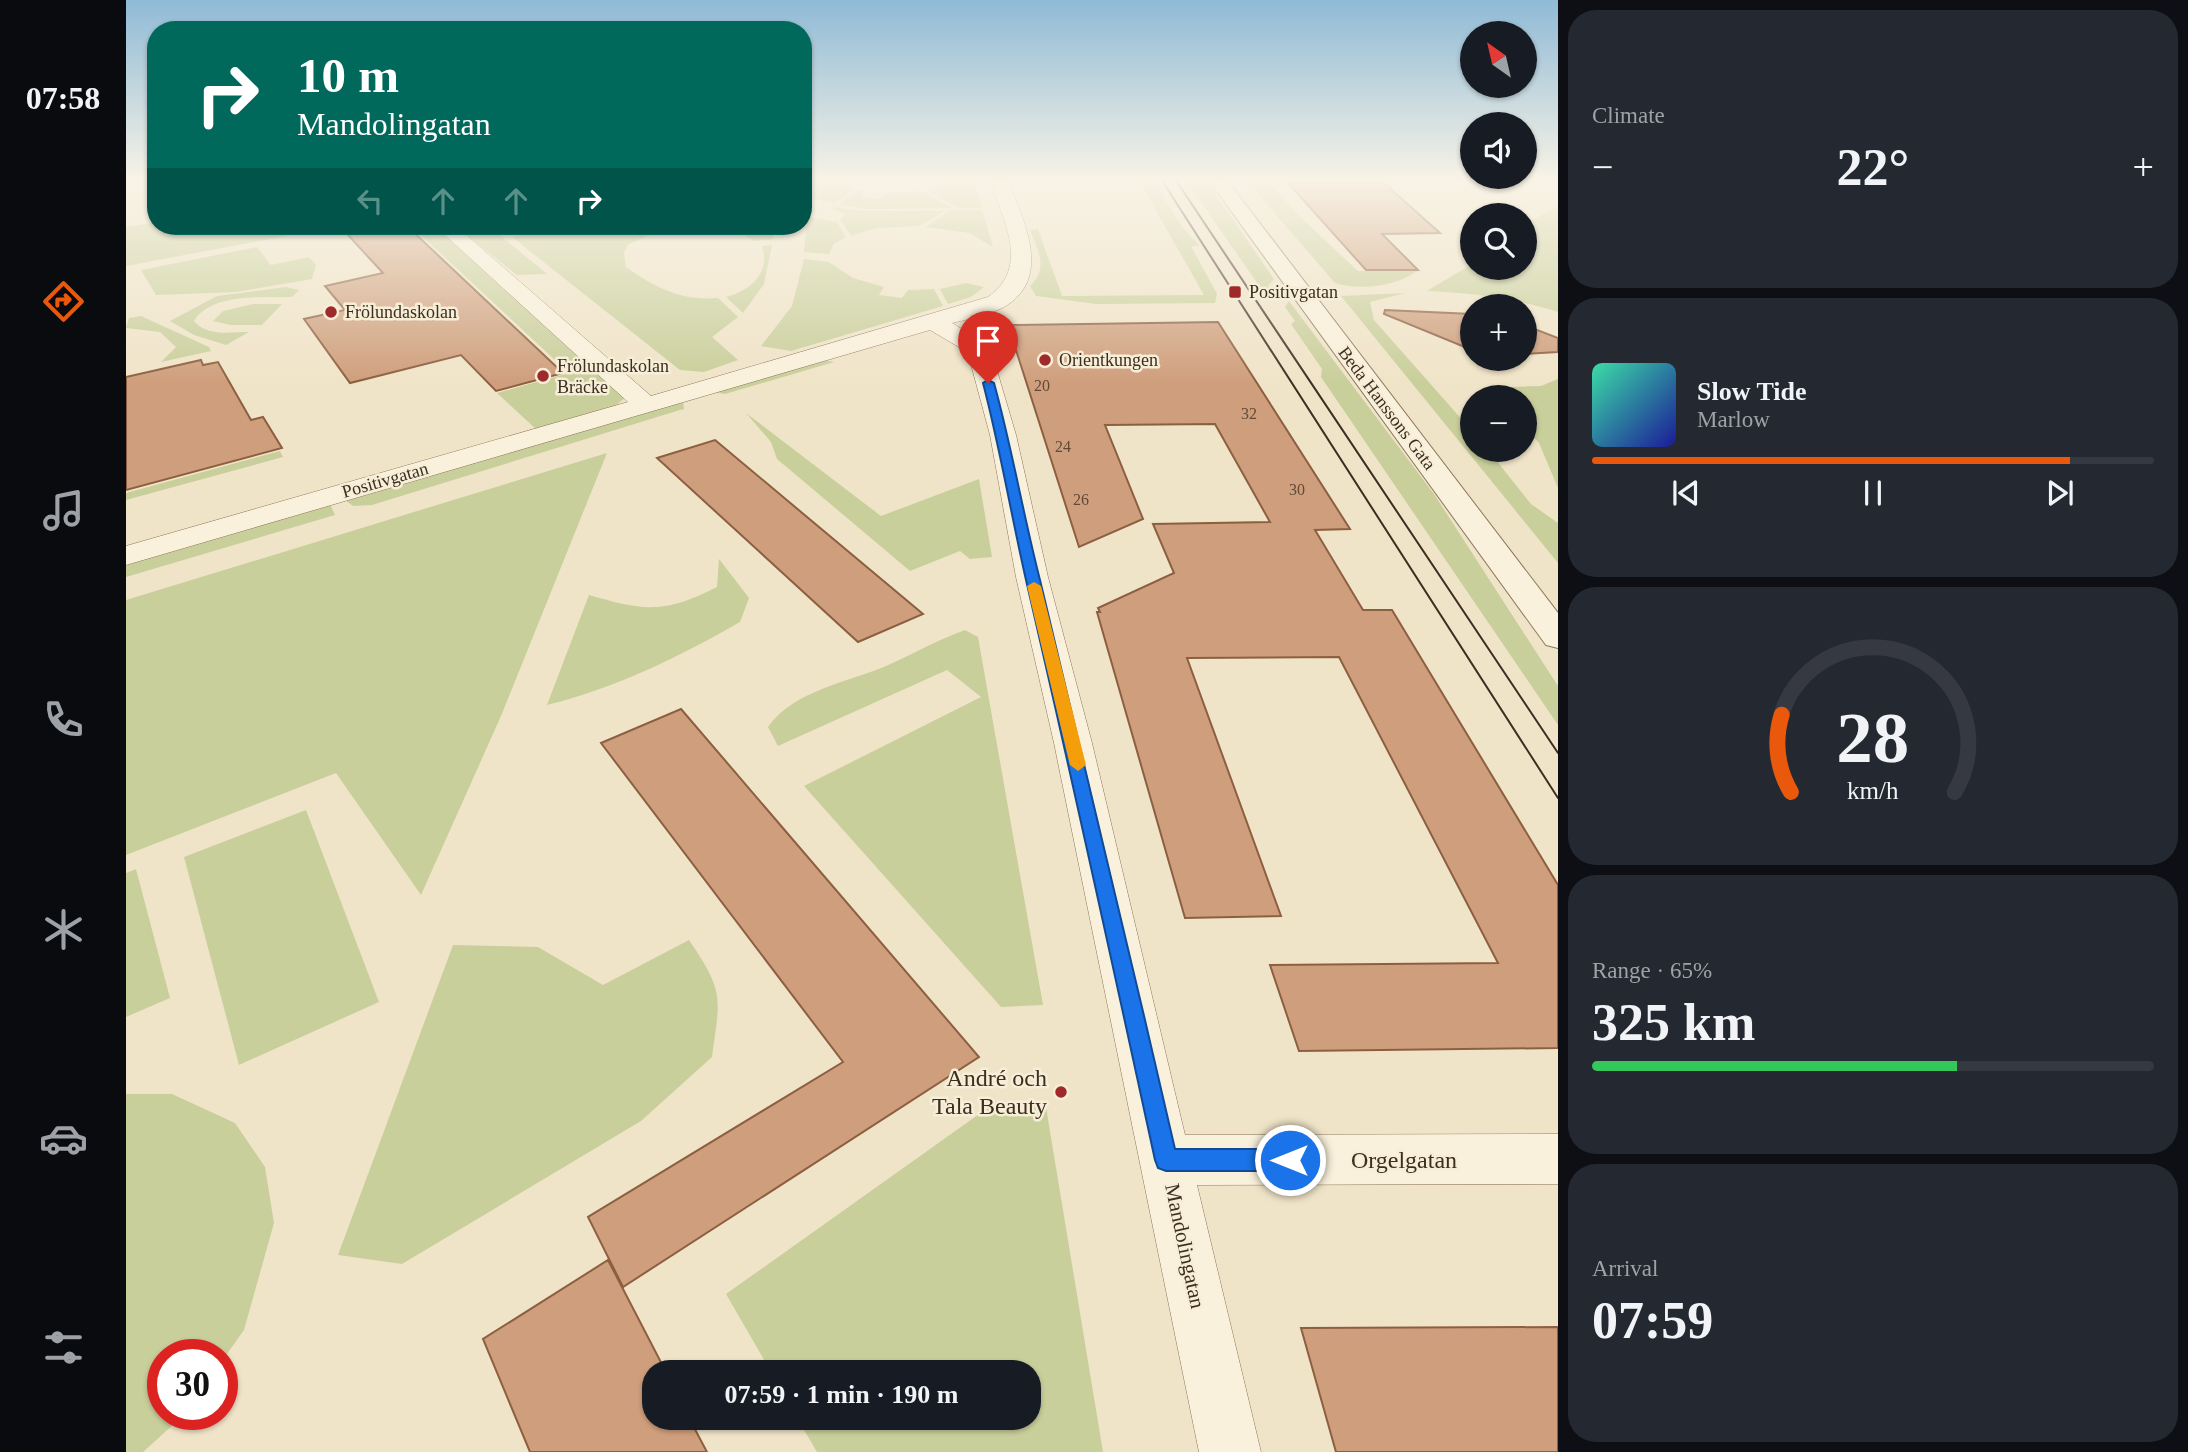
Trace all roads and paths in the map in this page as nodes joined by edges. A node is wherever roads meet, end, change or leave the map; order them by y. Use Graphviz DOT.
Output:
graph roads {
  1 [pos="469,247"];
  2 [pos="1021,247"];
  3 [pos="1267,247"];
  4 [pos="933,321"];
  5 [pos="645,404"];
  6 [pos="126,556"];
  7 [pos="1558,637"];
  8 [pos="1558,1159"];
  9 [pos="1166,1160"];
  10 [pos="1230,1452"];
  1 -- 5 [label="street"];
  2 -- 4 [label="street"];
  3 -- 7 [label="street, Beda Hanssons Gata"];
  4 -- 5 [label="street, Positivgatan"];
  4 -- 9 [label="street, Mandolingatan"];
  5 -- 6 [label="street, Positivgatan"];
  8 -- 9 [label="street, Orgelgatan"];
  9 -- 10 [label="street, Mandolingatan"];
}
